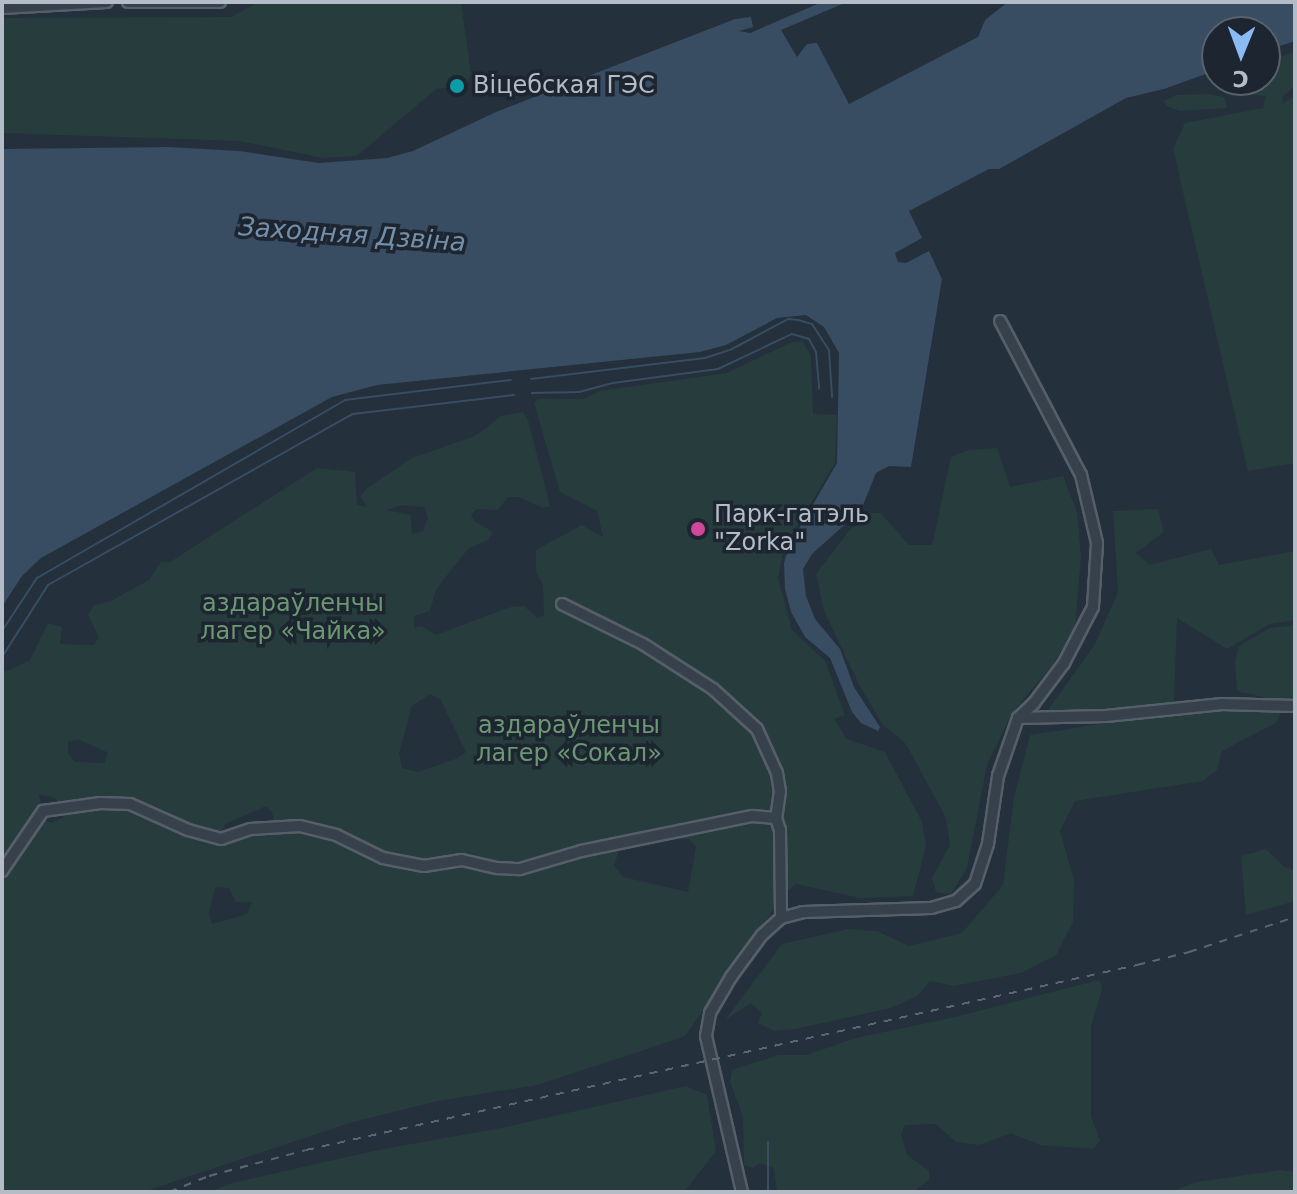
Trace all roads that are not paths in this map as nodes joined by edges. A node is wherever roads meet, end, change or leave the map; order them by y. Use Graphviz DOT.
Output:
graph roads {
  1 [pos="107,2"];
  2 [pos="128,2"];
  3 [pos="220,2"];
  4 [pos="2,8"];
  5 [pos="1000,321"];
  6 [pos="562,604"];
  7 [pos="1295,706"];
  8 [pos="1018,718"];
  9 [pos="776,818"];
  10 [pos="2,871"];
  11 [pos="781,918"];
  12 [pos="742,1192"];
  1 -- 4 [label="street"];
  2 -- 3 [label="street"];
  5 -- 8 [label="street"];
  6 -- 9 [label="street"];
  7 -- 8 [label="street"];
  8 -- 11 [label="street"];
  9 -- 10 [label="street"];
  9 -- 11 [label="street"];
  11 -- 12 [label="street"];
}
